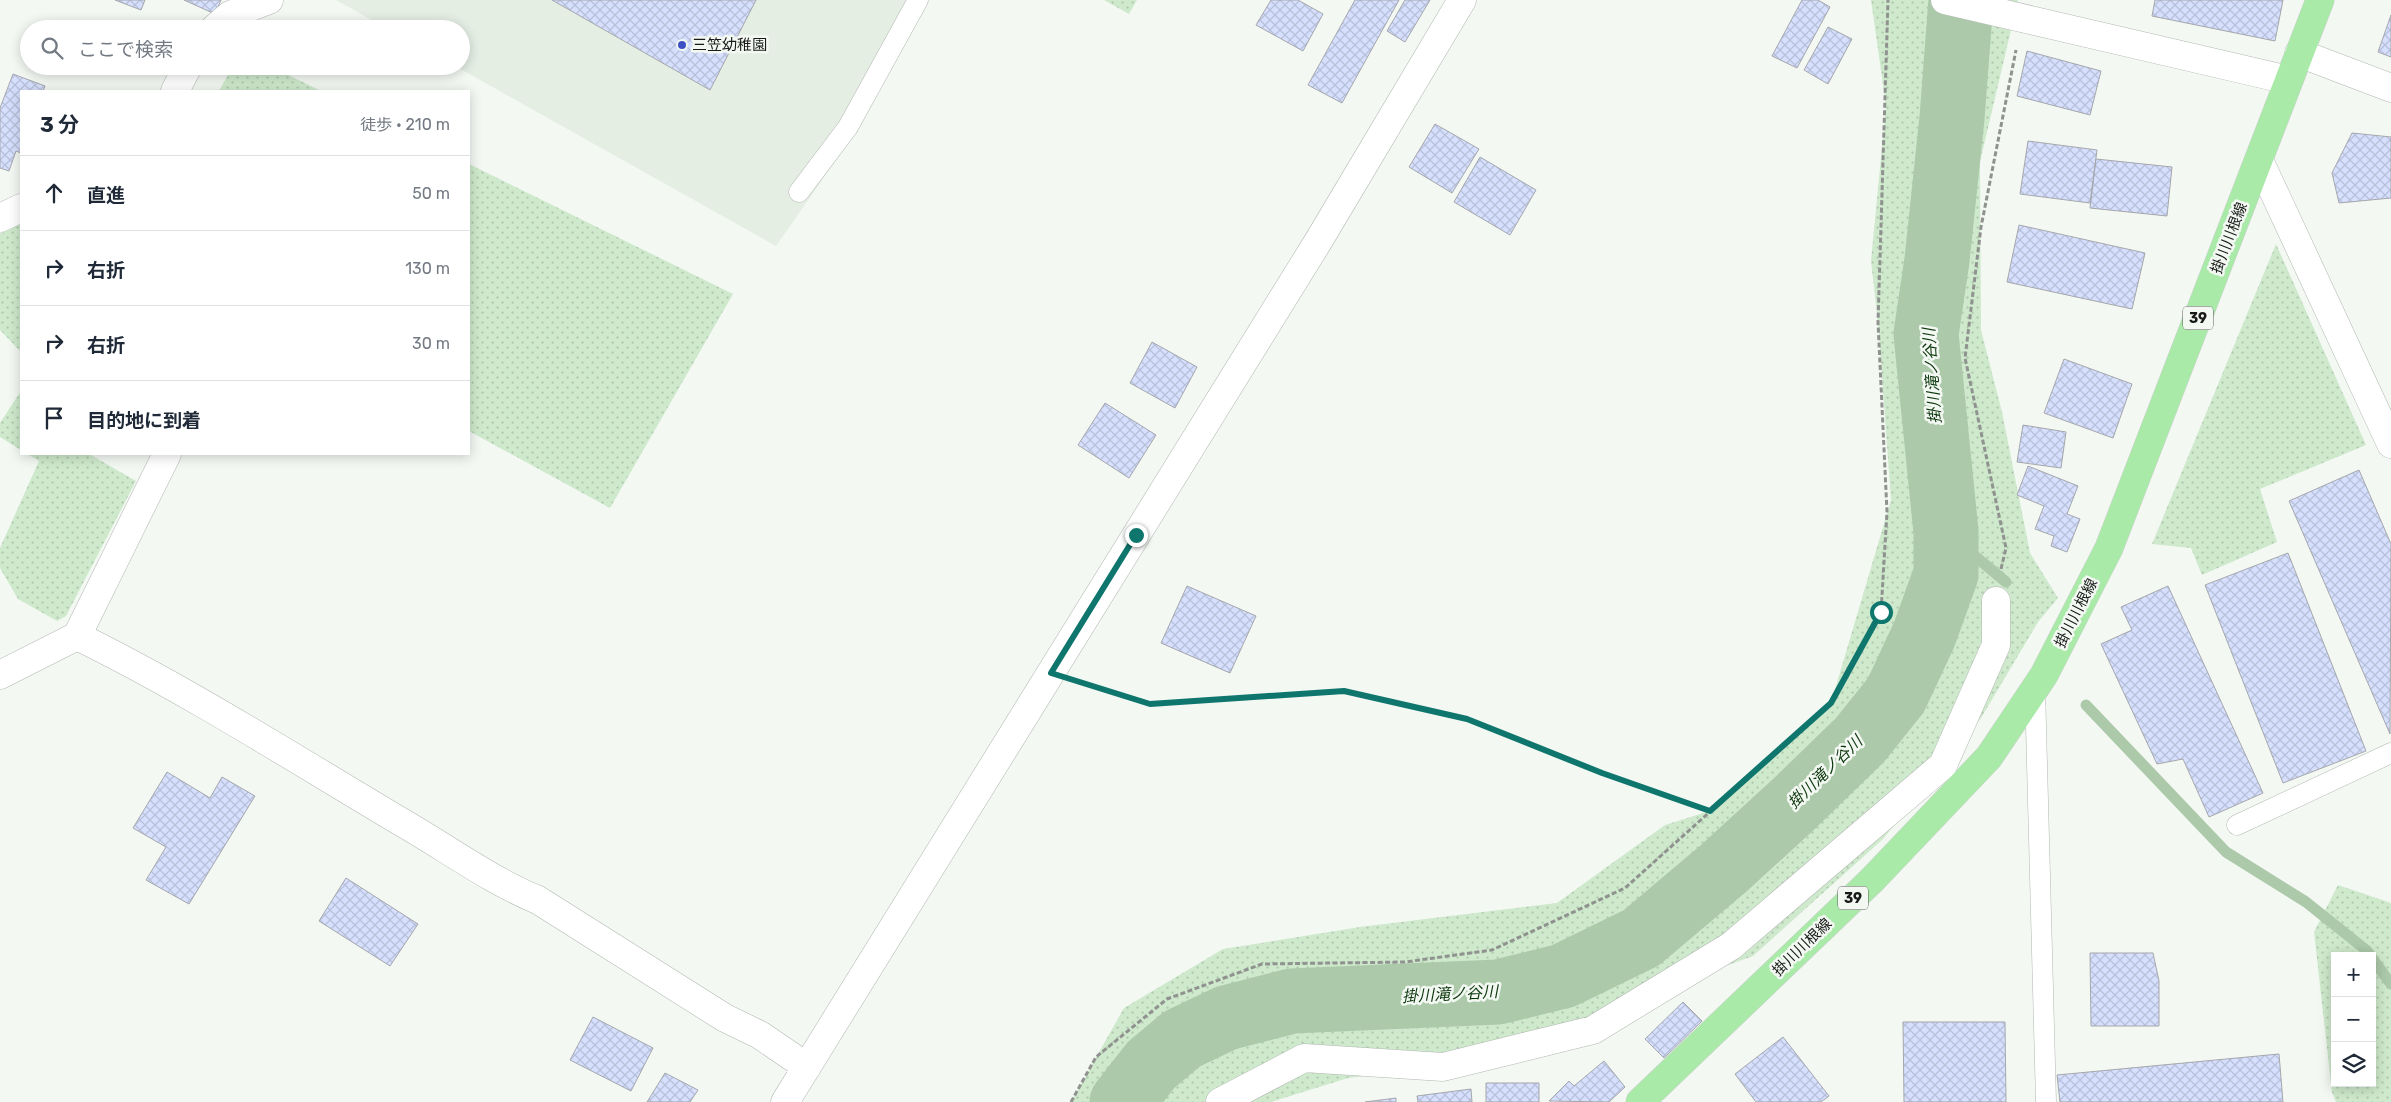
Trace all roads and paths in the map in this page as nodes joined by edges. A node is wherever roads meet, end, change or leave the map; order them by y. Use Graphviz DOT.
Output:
graph roads {
  1 [pos="269,0"];
  2 [pos="918,0"];
  3 [pos="1462,0"];
  4 [pos="1888,0"];
  5 [pos="1945,0"];
  6 [pos="2320,0"];
  7 [pos="2019,10"];
  8 [pos="224,20"];
  9 [pos="2299,53"];
  10 [pos="183,75"];
  11 [pos="2288,80"];
  12 [pos="2391,88"];
  13 [pos="176,90"];
  14 [pos="2259,160"];
  15 [pos="800,192"];
  16 [pos="20,208"];
  17 [pos="0,218"];
  18 [pos="2391,444"];
  19 [pos="167,455"];
  20 [pos="2002,566"];
  21 [pos="1996,601"];
  22 [pos="77,636"];
  23 [pos="1051,673"];
  24 [pos="0,675"];
  25 [pos="2040,682"];
  26 [pos="2391,753"];
  27 [pos="1710,811"];
  28 [pos="2237,825"];
  29 [pos="807,1067"];
  30 [pos="785,1102"];
  31 [pos="1071,1102"];
  32 [pos="1220,1102"];
  33 [pos="1640,1102"];
  34 [pos="2046,1102"];
  1 -- 8 [label="street"];
  2 -- 15 [label="lane"];
  3 -- 23 [label="street"];
  4 -- 27 [label="path"];
  5 -- 7 [label="street"];
  6 -- 9 [label="main road, 掛川川根線 / 39"];
  7 -- 11 [label="street"];
  7 -- 20 [label="path"];
  9 -- 11 [label="main road, 掛川川根線 / 39"];
  9 -- 12 [label="street"];
  10 -- 13 [label="street"];
  11 -- 14 [label="main road, 掛川川根線 / 39"];
  14 -- 18 [label="street"];
  14 -- 25 [label="main road, 掛川川根線 / 39"];
  16 -- 17 [label="street"];
  19 -- 22 [label="street"];
  21 -- 32 [label="street"];
  22 -- 24 [label="street"];
  22 -- 29 [label="street"];
  23 -- 27 [label="path"];
  23 -- 29 [label="street"];
  25 -- 33 [label="main road, 掛川川根線 / 39"];
  25 -- 34 [label="lane"];
  26 -- 28 [label="lane"];
  27 -- 31 [label="path"];
  29 -- 30 [label="street"];
}
